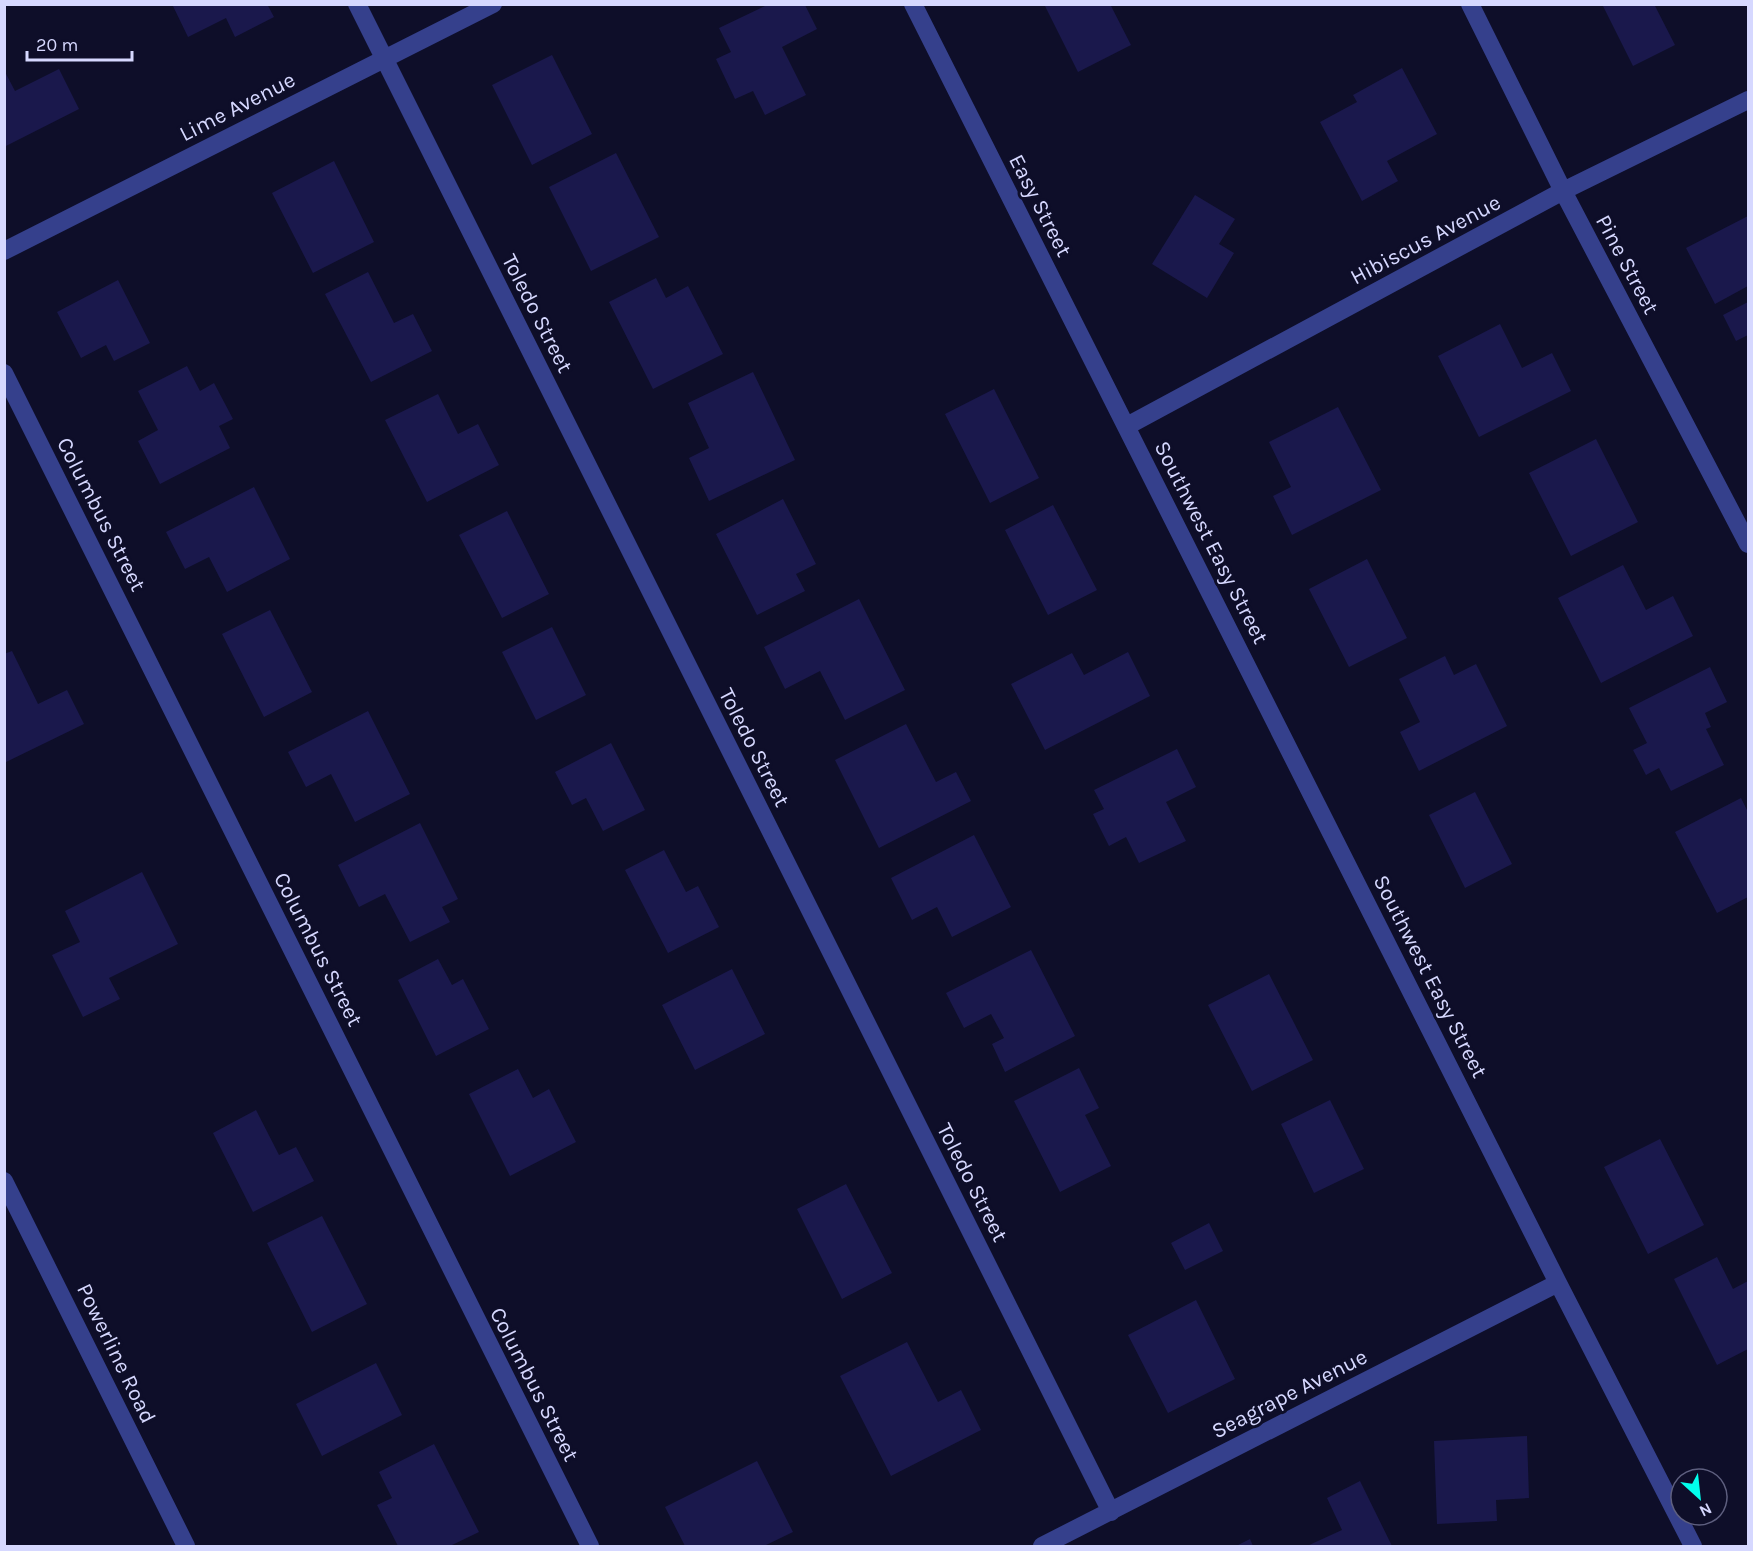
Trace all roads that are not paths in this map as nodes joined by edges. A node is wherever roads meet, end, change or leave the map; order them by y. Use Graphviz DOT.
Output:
graph roads {
  1 [pos="357,4"];
  2 [pos="493,4"];
  3 [pos="913,4"];
  4 [pos="1470,4"];
  5 [pos="384,58"];
  6 [pos="1749,100"];
  7 [pos="1563,191"];
  8 [pos="4,251"];
  9 [pos="4,373"];
  10 [pos="1127,426"];
  11 [pos="1749,544"];
  12 [pos="4,1181"];
  13 [pos="1558,1283"];
  14 [pos="1111,1512"];
  15 [pos="186,1546"];
  16 [pos="590,1546"];
  17 [pos="1042,1546"];
  18 [pos="1694,1546"];
  1 -- 5 [label="street, Toledo Street"];
  2 -- 5 [label="street, Lime Avenue"];
  3 -- 10 [label="street, Easy Street"];
  4 -- 7 [label="street, Pine Street"];
  5 -- 8 [label="street, Lime Avenue"];
  5 -- 14 [label="street, Toledo Street"];
  6 -- 7 [label="street, Hibiscus Avenue"];
  7 -- 10 [label="street, Hibiscus Avenue"];
  7 -- 11 [label="street, Pine Street"];
  9 -- 16 [label="street, Columbus Street"];
  10 -- 13 [label="street, Southwest Easy Street"];
  12 -- 15 [label="street, Powerline Road"];
  13 -- 14 [label="street, Seagrape Avenue"];
  13 -- 18 [label="street, Southwest Easy Street"];
  14 -- 17 [label="street, Seagrape Avenue"];
}
